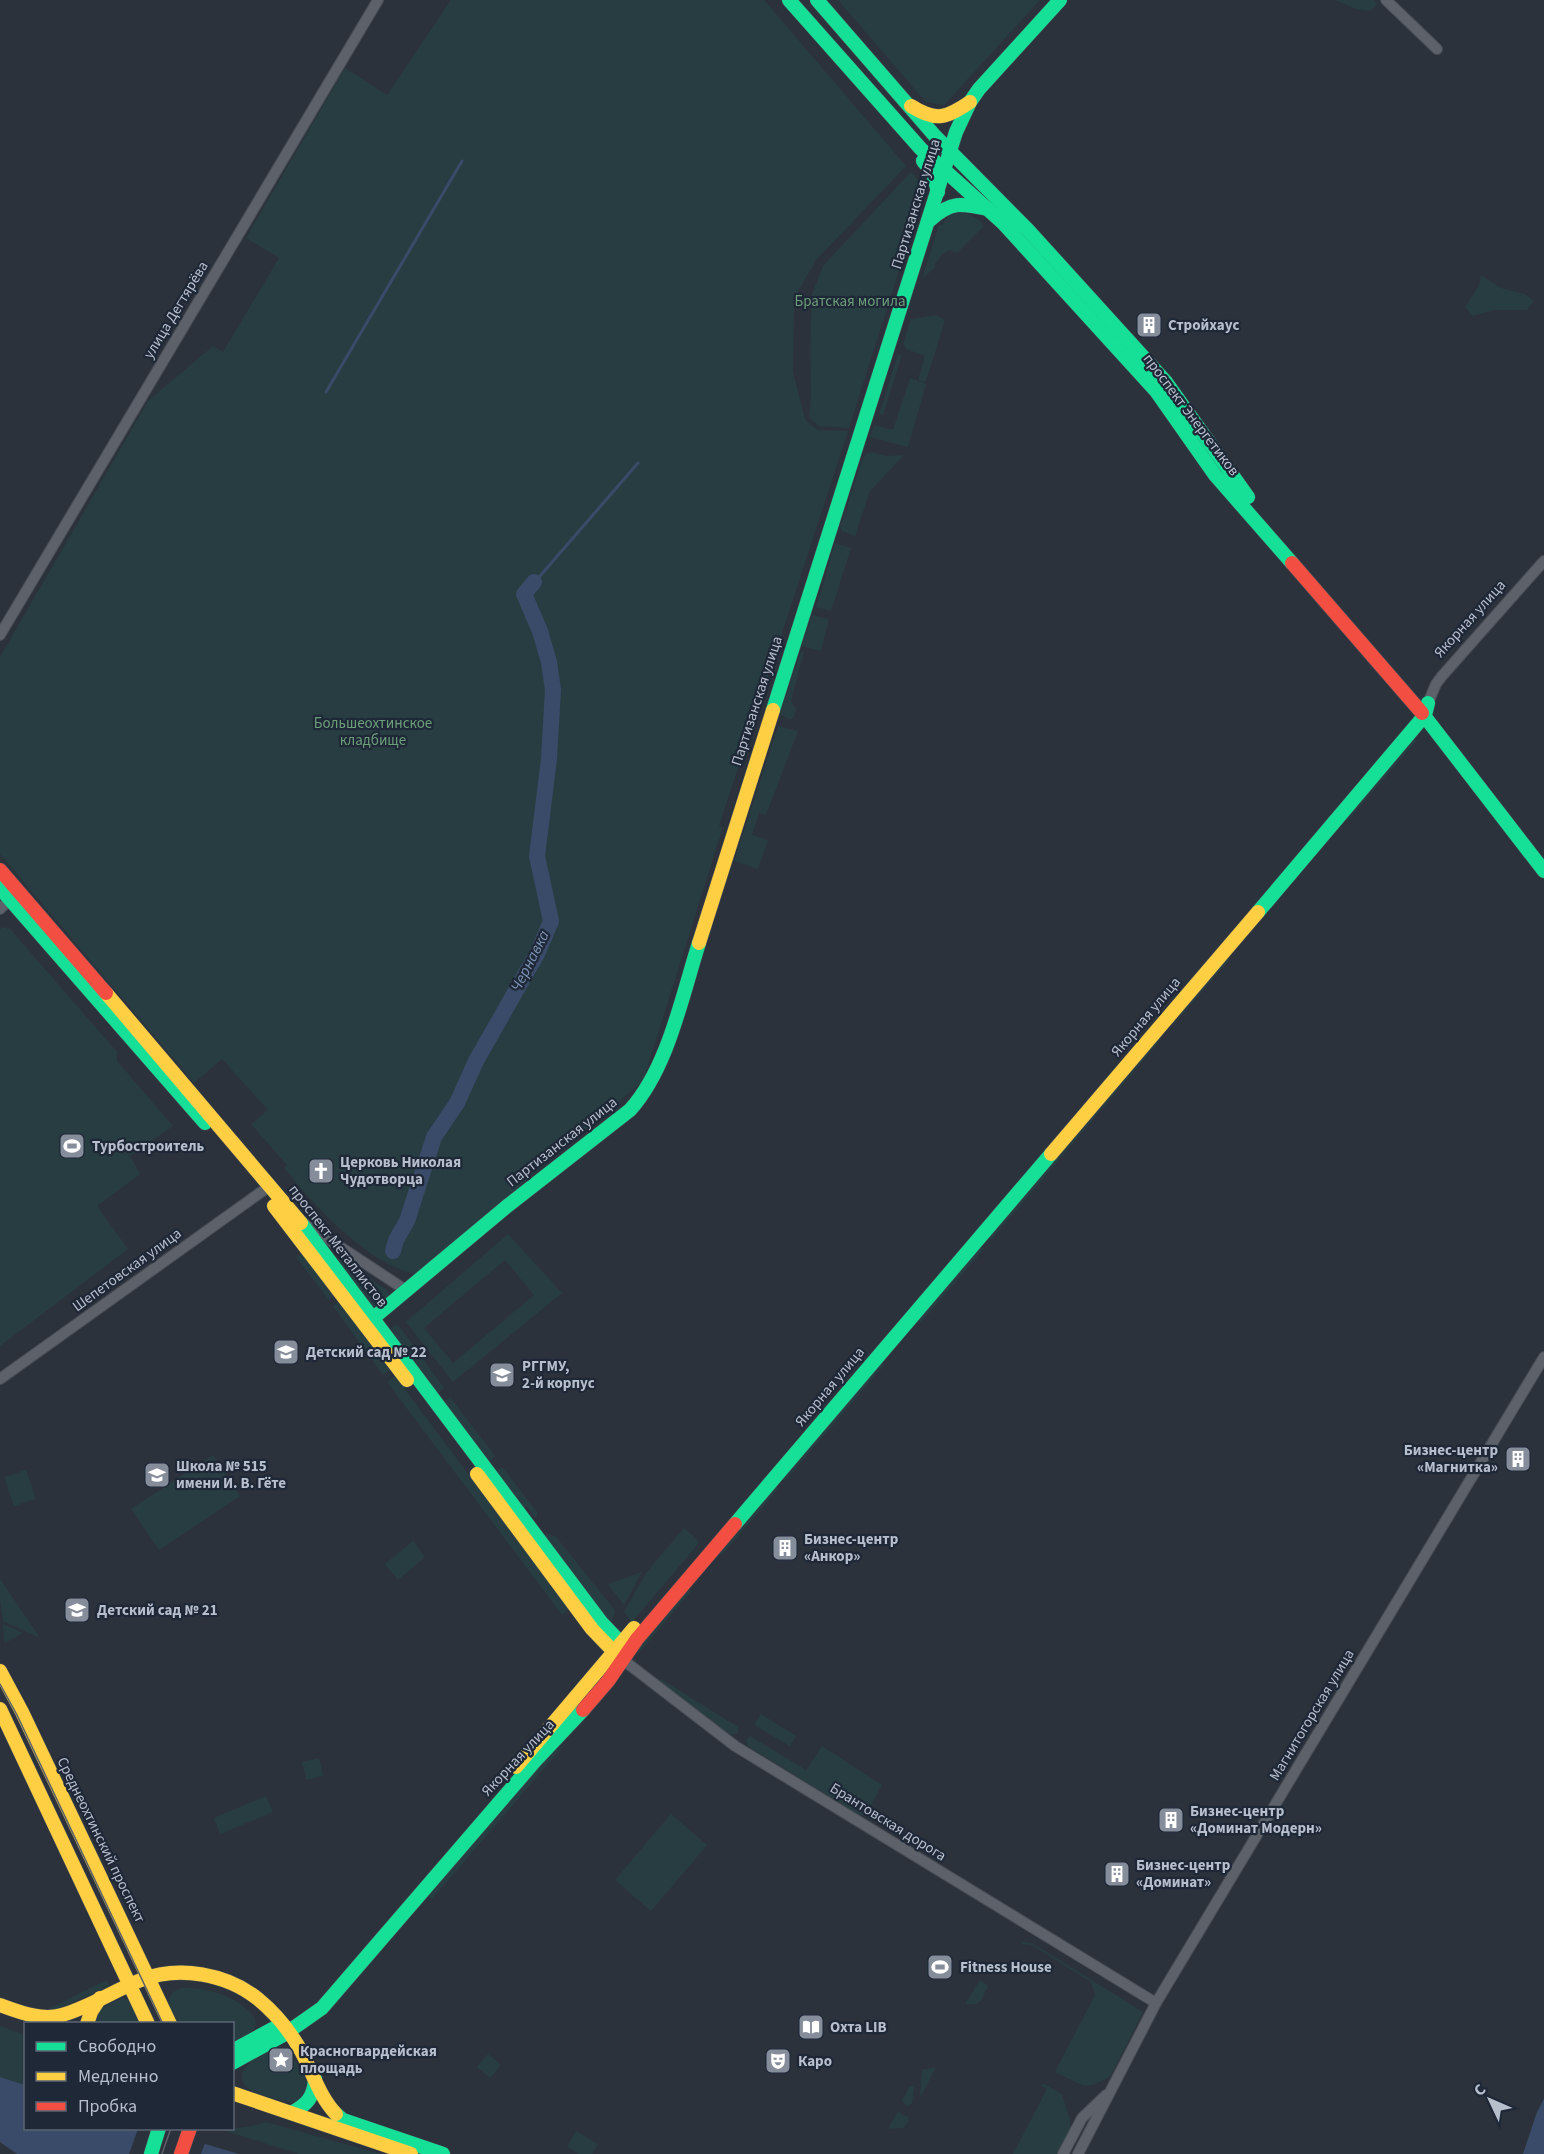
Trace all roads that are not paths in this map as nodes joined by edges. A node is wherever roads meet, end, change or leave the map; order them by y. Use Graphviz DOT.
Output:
graph roads {
  1 [pos="378,0"];
  2 [pos="789,0"];
  3 [pos="817,0"];
  4 [pos="1060,0"];
  5 [pos="1386,0"];
  6 [pos="1437,50"];
  7 [pos="970,102"];
  8 [pos="908,104"];
  9 [pos="897,124"];
  10 [pos="949,150"];
  11 [pos="943,170"];
  12 [pos="938,192"];
  13 [pos="988,209"];
  14 [pos="928,222"];
  15 [pos="1544,561"];
  16 [pos="0,635"];
  17 [pos="1424,709"];
  18 [pos="1544,854"];
  19 [pos="0,870"];
  20 [pos="1544,871"];
  21 [pos="0,888"];
  22 [pos="14,895"];
  23 [pos="0,909"];
  24 [pos="266,1188"];
  25 [pos="296,1216"];
  26 [pos="407,1291"];
  27 [pos="369,1322"];
  28 [pos="1544,1358"];
  29 [pos="0,1379"];
  30 [pos="620,1652"];
  31 [pos="0,1671"];
  32 [pos="0,1709"];
  33 [pos="148,1977"];
  34 [pos="130,1985"];
  35 [pos="100,1998"];
  36 [pos="1156,2003"];
  37 [pos="0,2005"];
  38 [pos="0,2016"];
  39 [pos="88,2022"];
  40 [pos="147,2022"];
  41 [pos="169,2022"];
  42 [pos="24,2023"];
  43 [pos="287,2027"];
  44 [pos="234,2050"];
  45 [pos="234,2062"];
  46 [pos="315,2079"];
  47 [pos="1110,2091"];
  48 [pos="234,2094"];
  49 [pos="234,2101"];
  50 [pos="255,2101"];
  51 [pos="291,2114"];
  52 [pos="158,2130"];
  53 [pos="190,2130"];
  54 [pos="151,2154"];
  55 [pos="181,2154"];
  56 [pos="411,2154"];
  57 [pos="443,2154"];
  58 [pos="1063,2154"];
  59 [pos="1078,2154"];
  1 -- 16 [label="street, улица Дегтярёва"];
  2 -- 9 [label="street, проспект Энергетиков"];
  3 -- 8 [label="street, проспект Энергетиков"];
  4 -- 7 [label="street, Партизанская улица"];
  5 -- 6 [label="street"];
  7 -- 8 [label="street"];
  7 -- 10 [label="street, Партизанская улица"];
  8 -- 10 [label="street, проспект Энергетиков"];
  9 -- 11 [label="street, проспект Энергетиков"];
  9 -- 12 [label="street"];
  10 -- 11 [label="street, Партизанская улица"];
  10 -- 17 [label="street, проспект Энергетиков"];
  11 -- 12 [label="street, Партизанская улица"];
  11 -- 13 [label="street, проспект Энергетиков"];
  12 -- 14 [label="street, Партизанская улица"];
  13 -- 14 [label="street"];
  13 -- 17 [label="street, проспект Энергетиков"];
  14 -- 26 [label="street, Партизанская улица"];
  15 -- 17 [label="street, Якорная улица"];
  17 -- 18 [label="street, проспект Энергетиков"];
  17 -- 20 [label="street, проспект Энергетиков"];
  17 -- 30 [label="street, Якорная улица"];
  19 -- 22 [label="street, проспект Металлистов"];
  21 -- 22 [label="street, проспект Металлистов"];
  22 -- 23 [label="street"];
  22 -- 24 [label="street, проспект Металлистов"];
  24 -- 25 [label="street, проспект Металлистов"];
  24 -- 27 [label="street, проспект Металлистов"];
  24 -- 29 [label="street, Шепетовская улица"];
  25 -- 26 [label="street"];
  25 -- 27 [label="street, проспект Металлистов"];
  26 -- 27 [label="street, Партизанская улица"];
  27 -- 30 [label="street, проспект Металлистов"];
  28 -- 36 [label="street, Магнитогорская улица"];
  30 -- 36 [label="street, Брантовская дорога"];
  30 -- 43 [label="street, Якорная улица"];
  31 -- 33 [label="street, Среднеохтинский проспект"];
  32 -- 34 [label="street"];
  33 -- 34 [label="street"];
  33 -- 41 [label="street, Среднеохтинский проспект"];
  33 -- 43 [label="street"];
  34 -- 35 [label="street"];
  34 -- 40 [label="street"];
  35 -- 37 [label="street"];
  35 -- 39 [label="street"];
  36 -- 47 [label="street, Магнитогорская улица"];
  38 -- 42 [label="street"];
  43 -- 44 [label="street, Якорная улица"];
  43 -- 45 [label="street, Якорная улица"];
  43 -- 46 [label="street"];
  46 -- 51 [label="street"];
  46 -- 57 [label="street"];
  47 -- 58 [label="street, Магнитогорская улица"];
  47 -- 59 [label="street, Магнитогорская улица"];
  48 -- 50 [label="street"];
  49 -- 50 [label="street"];
  50 -- 51 [label="street"];
  51 -- 56 [label="street"];
  52 -- 54 [label="street"];
  53 -- 55 [label="street"];
}
